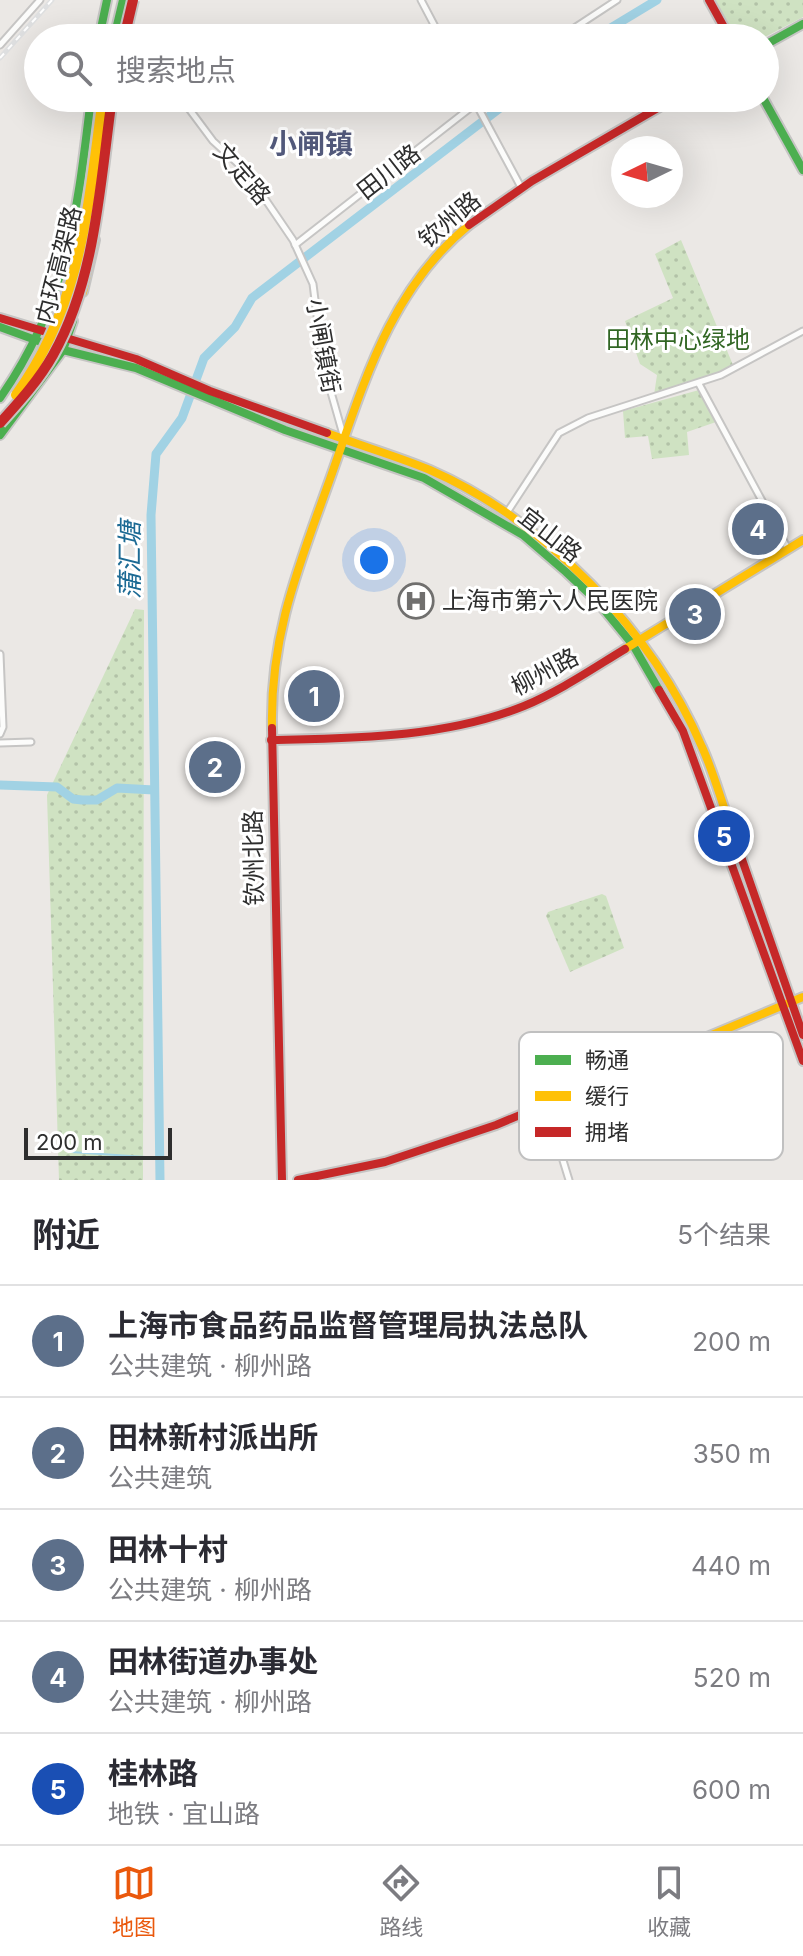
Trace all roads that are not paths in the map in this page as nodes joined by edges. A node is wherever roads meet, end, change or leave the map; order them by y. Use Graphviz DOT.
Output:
graph roads {
  1 [pos="40,0"];
  2 [pos="107,0"];
  3 [pos="124,0"];
  4 [pos="133,0"];
  5 [pos="421,0"];
  6 [pos="617,0"];
  7 [pos="709,0"];
  8 [pos="102,24"];
  9 [pos="121,24"];
  10 [pos="122,24"];
  11 [pos="124,24"];
  12 [pos="434,24"];
  13 [pos="580,24"];
  14 [pos="722,24"];
  15 [pos="803,24"];
  16 [pos="779,37"];
  17 [pos="0,45"];
  18 [pos="89,112"];
  19 [pos="101,112"];
  20 [pos="110,112"];
  21 [pos="110,112"];
  22 [pos="191,112"];
  23 [pos="461,112"];
  24 [pos="481,112"];
  25 [pos="652,112"];
  26 [pos="771,112"];
  27 [pos="803,170"];
  28 [pos="523,189"];
  29 [pos="295,245"];
  30 [pos="299,253"];
  31 [pos="0,318"];
  32 [pos="0,327"];
  33 [pos="803,331"];
  34 [pos="40,336"];
  35 [pos="65,345"];
  36 [pos="699,384"];
  37 [pos="209,396"];
  38 [pos="0,398"];
  39 [pos="0,413"];
  40 [pos="0,423"];
  41 [pos="0,435"];
  42 [pos="345,439"];
  43 [pos="341,451"];
  44 [pos="506,514"];
  45 [pos="803,540"];
  46 [pos="788,549"];
  47 [pos="637,642"];
  48 [pos="0,654"];
  49 [pos="0,734"];
  50 [pos="271,740"];
  51 [pos="31,742"];
  52 [pos="0,743"];
  53 [pos="793,1001"];
  54 [pos="719,1032"];
  55 [pos="803,1035"];
  56 [pos="803,1061"];
  57 [pos="519,1115"];
  58 [pos="563,1160"];
  59 [pos="348,1175"];
  60 [pos="282,1180"];
  61 [pos="298,1180"];
  62 [pos="569,1180"];
  1 -- 17 [label="street"];
  2 -- 8 [label="main road"];
  3 -- 9 [label="main road"];
  3 -- 10 [label="main road"];
  4 -- 11 [label="main road, bridge"];
  5 -- 12 [label="street"];
  6 -- 13 [label="street"];
  7 -- 14 [label="main road"];
  15 -- 16 [label="main road"];
  18 -- 34 [label="main road"];
  19 -- 39 [label="main road, 内环高架路, bridge"];
  20 -- 35 [label="main road"];
  21 -- 40 [label="main road, 内环高架路, bridge"];
  22 -- 29 [label="street, 文定路"];
  23 -- 29 [label="street, 田川路"];
  24 -- 28 [label="street"];
  25 -- 28 [label="main road, 钦州路"];
  26 -- 27 [label="main road"];
  28 -- 42 [label="main road, 钦州路"];
  29 -- 30 [label="street, 文定路"];
  30 -- 42 [label="street, 小闸镇街"];
  31 -- 34 [label="main road, 宜山路"];
  32 -- 34 [label="main road, 宜山路"];
  33 -- 36 [label="street"];
  34 -- 35 [label="main road, 宜山路"];
  34 -- 38 [label="main road"];
  35 -- 37 [label="main road, 宜山路"];
  35 -- 41 [label="main road"];
  36 -- 44 [label="street"];
  36 -- 46 [label="street"];
  37 -- 42 [label="main road, 宜山路"];
  37 -- 43 [label="main road, 宜山路"];
  42 -- 43 [label="main road, 钦州路"];
  42 -- 44 [label="main road, 宜山路"];
  43 -- 47 [label="main road, 宜山路"];
  43 -- 50 [label="main road, 钦州北路"];
  44 -- 47 [label="main road, 宜山路"];
  45 -- 46 [label="main road, 柳州路"];
  46 -- 47 [label="main road, 柳州路"];
  47 -- 50 [label="main road, 柳州路"];
  47 -- 53 [label="main road, 宜山路"];
  48 -- 49 [label="street"];
  50 -- 60 [label="main road, 钦州北路"];
  51 -- 52 [label="street"];
  53 -- 54 [label="main road"];
  53 -- 55 [label="main road, 宜山路"];
  53 -- 56 [label="main road, 宜山路"];
  57 -- 59 [label="main road"];
  58 -- 62 [label="street"];
  59 -- 61 [label="main road"];
}
